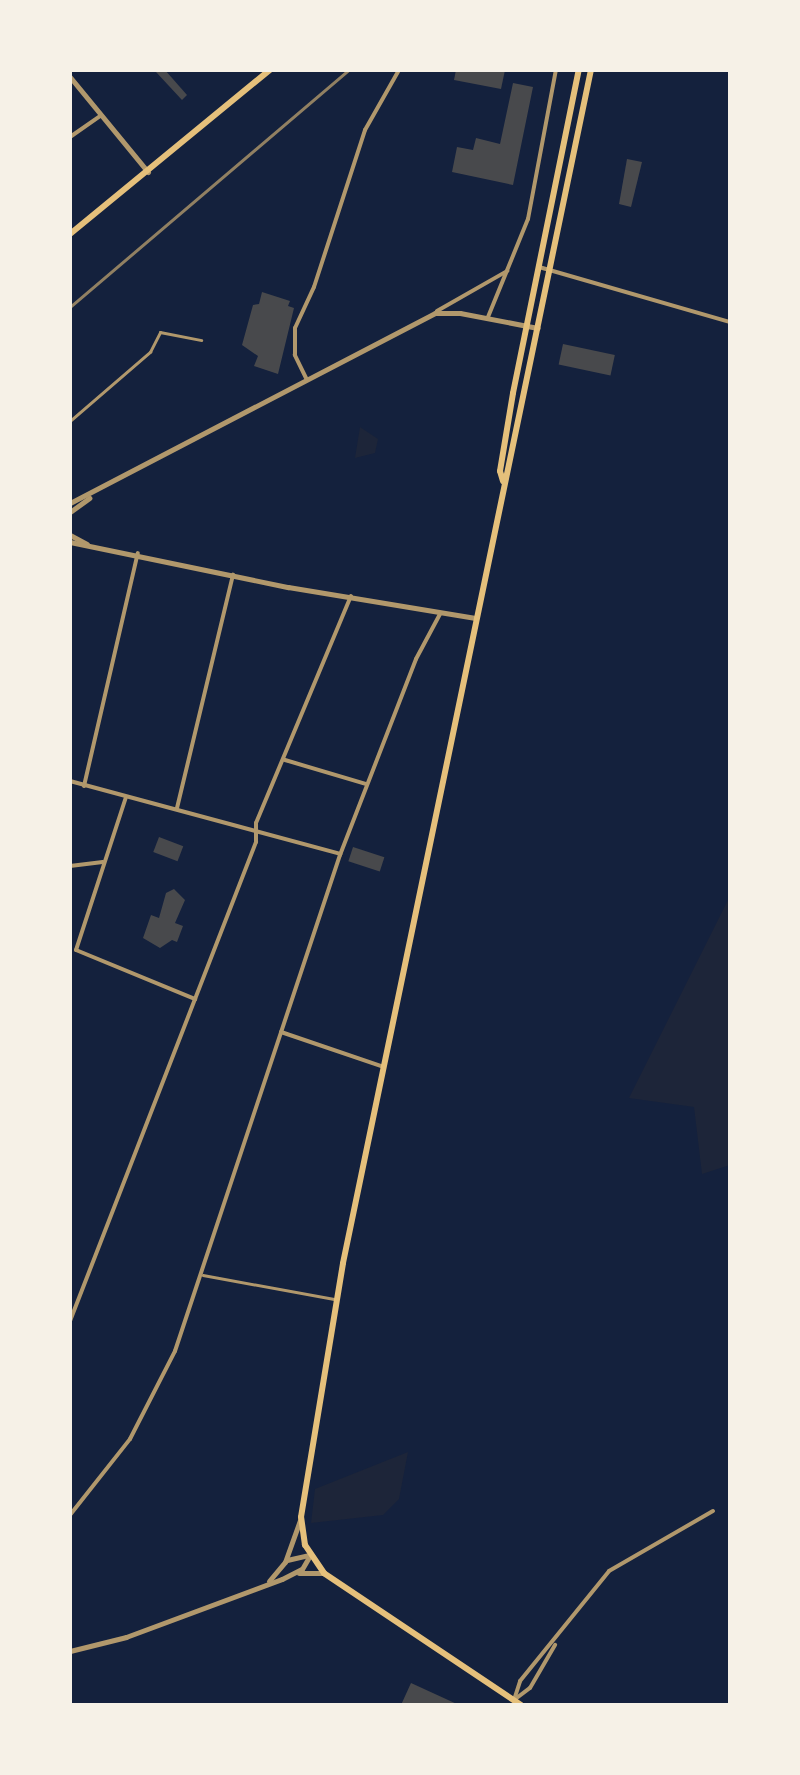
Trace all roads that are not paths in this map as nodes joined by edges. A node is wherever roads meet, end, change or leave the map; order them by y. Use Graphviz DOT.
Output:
graph roads {
  1 [pos="270,70"];
  2 [pos="400,70"];
  3 [pos="556,70"];
  4 [pos="580,70"];
  5 [pos="591,70"];
  6 [pos="70,76"];
  7 [pos="100,116"];
  8 [pos="70,137"];
  9 [pos="148,172"];
  10 [pos="70,234"];
  11 [pos="539,267"];
  12 [pos="550,270"];
  13 [pos="507,271"];
  14 [pos="435,312"];
  15 [pos="488,317"];
  16 [pos="730,322"];
  17 [pos="527,326"];
  18 [pos="538,328"];
  19 [pos="201,340"];
  20 [pos="308,380"];
  21 [pos="70,421"];
  22 [pos="503,482"];
  23 [pos="95,494"];
  24 [pos="70,503"];
  25 [pos="70,512"];
  26 [pos="70,539"];
  27 [pos="138,553"];
  28 [pos="232,575"];
  29 [pos="351,596"];
  30 [pos="442,612"];
  31 [pos="475,618"];
  32 [pos="285,760"];
  33 [pos="70,780"];
  34 [pos="366,784"];
  35 [pos="84,786"];
  36 [pos="126,796"];
  37 [pos="177,808"];
  38 [pos="256,832"];
  39 [pos="340,854"];
  40 [pos="103,862"];
  41 [pos="70,866"];
  42 [pos="195,999"];
  43 [pos="282,1032"];
  44 [pos="383,1067"];
  45 [pos="203,1275"];
  46 [pos="336,1300"];
  47 [pos="70,1322"];
  48 [pos="712,1511"];
  49 [pos="70,1516"];
  50 [pos="301,1517"];
  51 [pos="310,1555"];
  52 [pos="285,1562"];
  53 [pos="296,1573"];
  54 [pos="324,1573"];
  55 [pos="268,1582"];
  56 [pos="561,1636"];
  57 [pos="70,1651"];
  58 [pos="514,1700"];
  1 -- 9 [label="main road"];
  2 -- 20 [label="street"];
  3 -- 13 [label="street"];
  4 -- 11 [label="main road"];
  5 -- 12 [label="main road"];
  6 -- 7 [label="street"];
  7 -- 8 [label="street"];
  7 -- 9 [label="street"];
  9 -- 10 [label="main road"];
  11 -- 12 [label="street"];
  11 -- 17 [label="main road"];
  12 -- 16 [label="street"];
  12 -- 18 [label="main road"];
  13 -- 14 [label="street"];
  13 -- 15 [label="street"];
  14 -- 15 [label="street"];
  14 -- 20 [label="street"];
  15 -- 17 [label="street"];
  17 -- 18 [label="street"];
  17 -- 22 [label="main road"];
  18 -- 22 [label="main road"];
  19 -- 21 [label="lane"];
  20 -- 23 [label="street"];
  22 -- 31 [label="main road"];
  23 -- 24 [label="street"];
  23 -- 25 [label="street"];
  26 -- 27 [label="street"];
  27 -- 28 [label="street"];
  27 -- 35 [label="street"];
  28 -- 29 [label="street"];
  28 -- 37 [label="street"];
  29 -- 30 [label="street"];
  29 -- 32 [label="street"];
  30 -- 31 [label="street"];
  30 -- 34 [label="street"];
  31 -- 44 [label="main road"];
  32 -- 34 [label="street"];
  32 -- 38 [label="street"];
  33 -- 35 [label="street"];
  34 -- 39 [label="street"];
  35 -- 36 [label="street"];
  36 -- 37 [label="street"];
  36 -- 40 [label="street"];
  37 -- 38 [label="street"];
  38 -- 39 [label="street"];
  38 -- 42 [label="street"];
  39 -- 43 [label="street"];
  40 -- 41 [label="street"];
  40 -- 42 [label="street"];
  42 -- 47 [label="street"];
  43 -- 44 [label="street"];
  43 -- 45 [label="street"];
  44 -- 46 [label="main road"];
  45 -- 46 [label="lane"];
  45 -- 49 [label="street"];
  46 -- 50 [label="main road"];
  48 -- 56 [label="street"];
  50 -- 51 [label="main road"];
  50 -- 52 [label="street"];
  51 -- 52 [label="street"];
  51 -- 53 [label="street"];
  51 -- 54 [label="main road"];
  52 -- 55 [label="street"];
  53 -- 54 [label="street"];
  53 -- 55 [label="street"];
  54 -- 58 [label="main road"];
  55 -- 57 [label="street"];
  56 -- 58 [label="street"];
  56 -- 58 [label="street"];
}
